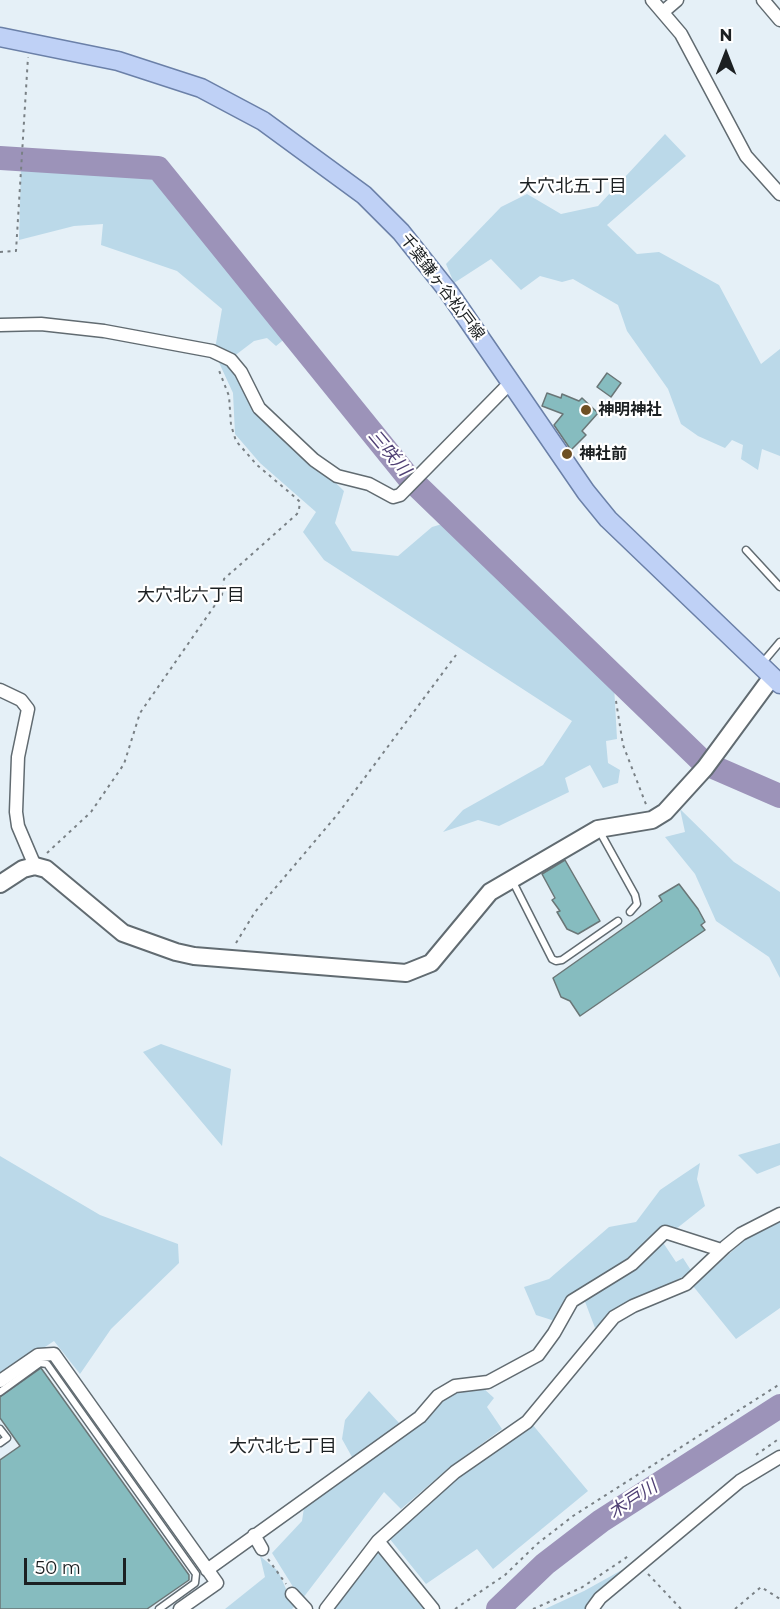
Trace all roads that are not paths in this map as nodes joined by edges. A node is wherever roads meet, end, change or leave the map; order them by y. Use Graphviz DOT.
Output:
graph roads {
  1 [pos="652,0"];
  2 [pos="677,0"];
  3 [pos="763,0"];
  4 [pos="663,12"];
  5 [pos="780,20"];
  6 [pos="0,37"];
  7 [pos="780,194"];
  8 [pos="0,325"];
  9 [pos="511,382"];
  10 [pos="746,550"];
  11 [pos="780,587"];
  12 [pos="780,642"];
  13 [pos="772,674"];
  14 [pos="0,690"];
  15 [pos="598,829"];
  16 [pos="35,866"];
  17 [pos="511,879"];
  18 [pos="0,884"];
  19 [pos="630,912"];
  20 [pos="618,921"];
  21 [pos="780,1214"];
  22 [pos="721,1250"];
  23 [pos="0,1382"];
  24 [pos="0,1392"];
  25 [pos="0,1429"];
  26 [pos="0,1443"];
  27 [pos="780,1457"];
  28 [pos="254,1535"];
  29 [pos="378,1541"];
  30 [pos="262,1549"];
  31 [pos="207,1570"];
  32 [pos="292,1594"];
  33 [pos="159,1609"];
  34 [pos="180,1609"];
  35 [pos="306,1609"];
  36 [pos="326,1609"];
  37 [pos="433,1609"];
  38 [pos="592,1609"];
  1 -- 4 [label="street"];
  2 -- 4 [label="street"];
  3 -- 5 [label="street"];
  4 -- 7 [label="street"];
  6 -- 9 [label="main road, 千葉鎌ヶ谷松戸線"];
  8 -- 9 [label="street"];
  9 -- 13 [label="main road, 千葉鎌ヶ谷松戸線"];
  10 -- 11 [label="lane"];
  12 -- 13 [label="lane"];
  13 -- 15 [label="street"];
  14 -- 16 [label="street"];
  15 -- 17 [label="street"];
  15 -- 19 [label="lane"];
  16 -- 17 [label="street"];
  16 -- 18 [label="street"];
  17 -- 20 [label="lane"];
  21 -- 22 [label="street"];
  22 -- 28 [label="street"];
  22 -- 29 [label="street"];
  23 -- 31 [label="street"];
  24 -- 33 [label="lane"];
  25 -- 26 [label="lane"];
  27 -- 38 [label="street"];
  28 -- 30 [label="street"];
  28 -- 31 [label="street"];
  29 -- 36 [label="street"];
  29 -- 37 [label="street"];
  31 -- 34 [label="street"];
  32 -- 35 [label="street"];
}
